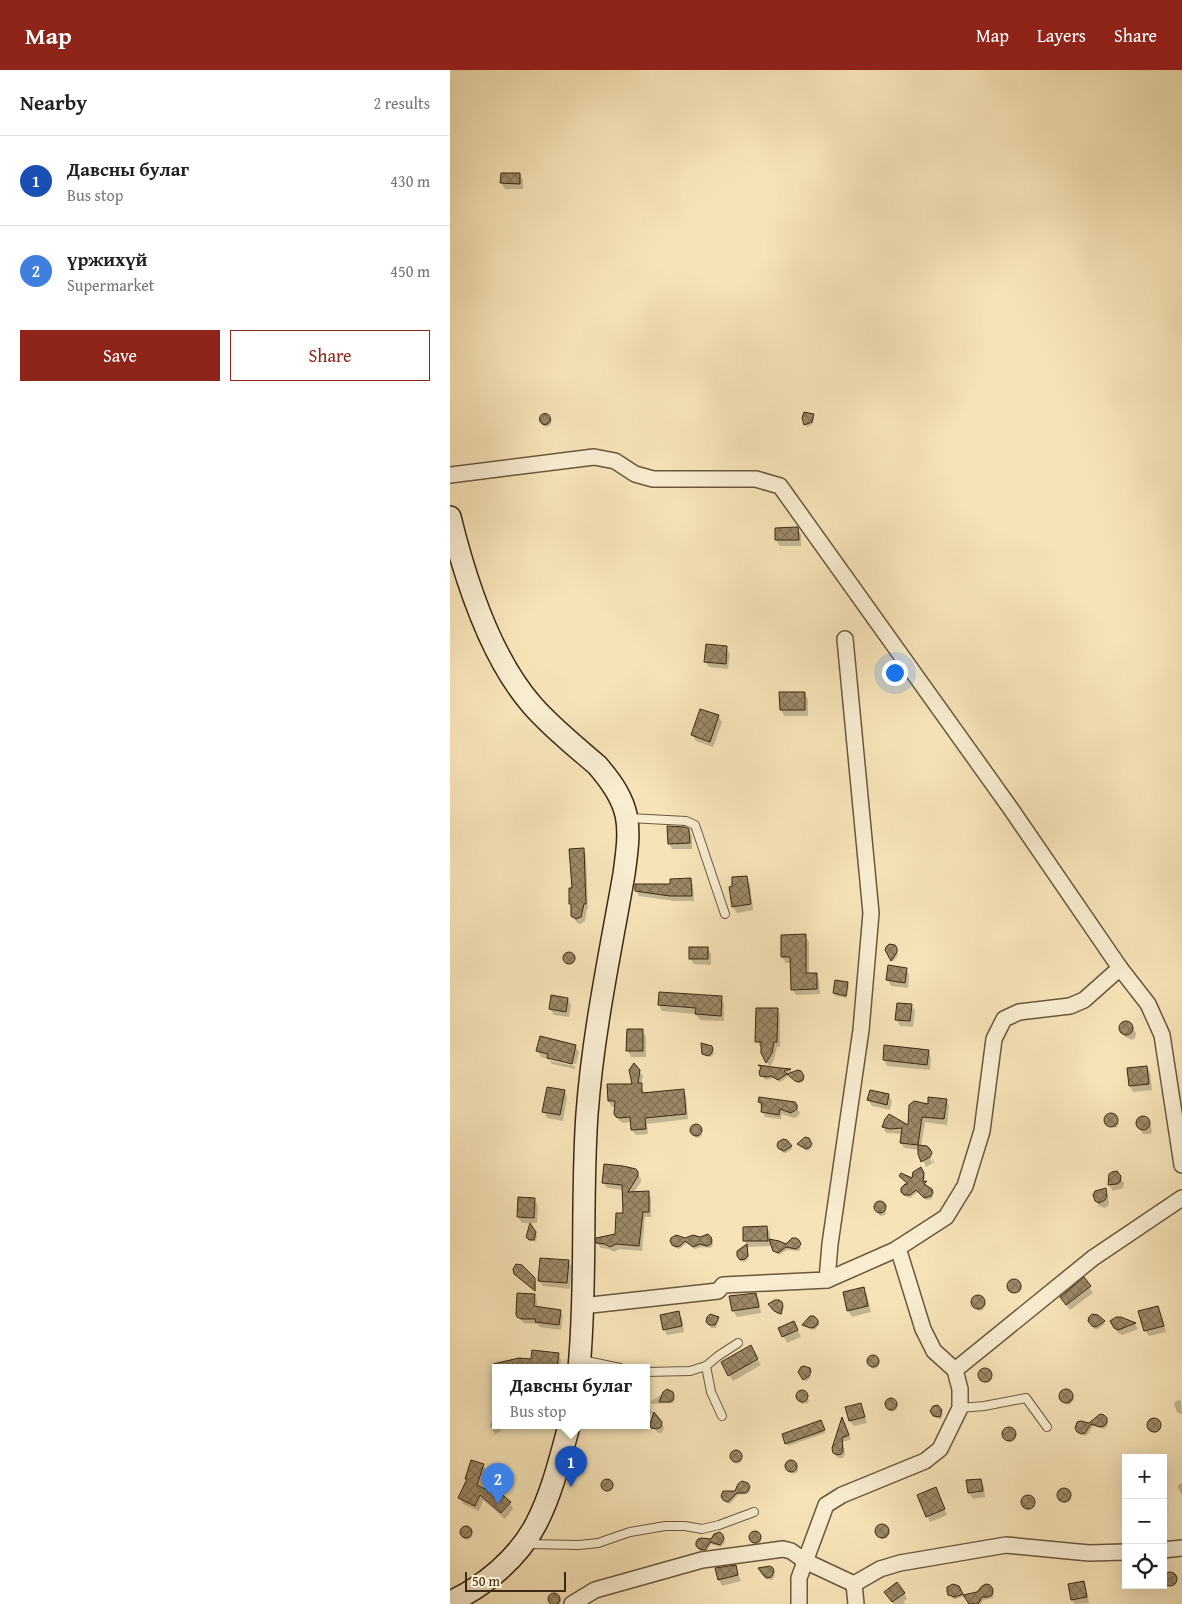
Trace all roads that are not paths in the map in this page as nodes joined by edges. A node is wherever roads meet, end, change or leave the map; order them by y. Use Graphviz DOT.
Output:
graph roads {
  1 [pos="450,475"];
  2 [pos="450,516"];
  3 [pos="845,640"];
  4 [pos="628,818"];
  5 [pos="725,914"];
  6 [pos="1120,968"];
  7 [pos="1182,1165"];
  8 [pos="1182,1198"];
  9 [pos="898,1248"];
  10 [pos="827,1280"];
  11 [pos="582,1306"];
  12 [pos="738,1343"];
  13 [pos="579,1364"];
  14 [pos="706,1366"];
  15 [pos="956,1370"];
  16 [pos="650,1372"];
  17 [pos="960,1408"];
  18 [pos="722,1416"];
  19 [pos="1047,1427"];
  20 [pos="568,1429"];
  21 [pos="754,1512"];
  22 [pos="523,1544"];
  23 [pos="1182,1548"];
  24 [pos="1167,1550"];
  25 [pos="1122,1552"];
  26 [pos="805,1561"];
  27 [pos="854,1584"];
  28 [pos="450,1602"];
  29 [pos="572,1604"];
  30 [pos="799,1604"];
  31 [pos="856,1604"];
  1 -- 6 [label="street"];
  2 -- 4 [label="street"];
  3 -- 10 [label="street"];
  4 -- 5 [label="lane"];
  4 -- 11 [label="street"];
  6 -- 7 [label="street"];
  6 -- 9 [label="street"];
  8 -- 15 [label="street"];
  9 -- 10 [label="street"];
  9 -- 15 [label="street"];
  10 -- 11 [label="street"];
  11 -- 13 [label="street"];
  12 -- 14 [label="lane"];
  14 -- 16 [label="lane"];
  14 -- 18 [label="lane"];
  15 -- 17 [label="street"];
  17 -- 19 [label="lane"];
  17 -- 26 [label="street"];
  20 -- 22 [label="street"];
  21 -- 22 [label="lane"];
  22 -- 28 [label="street"];
  23 -- 24 [label="street"];
  25 -- 27 [label="street"];
  26 -- 27 [label="street"];
  26 -- 29 [label="street"];
  26 -- 30 [label="street"];
  27 -- 31 [label="street"];
}
